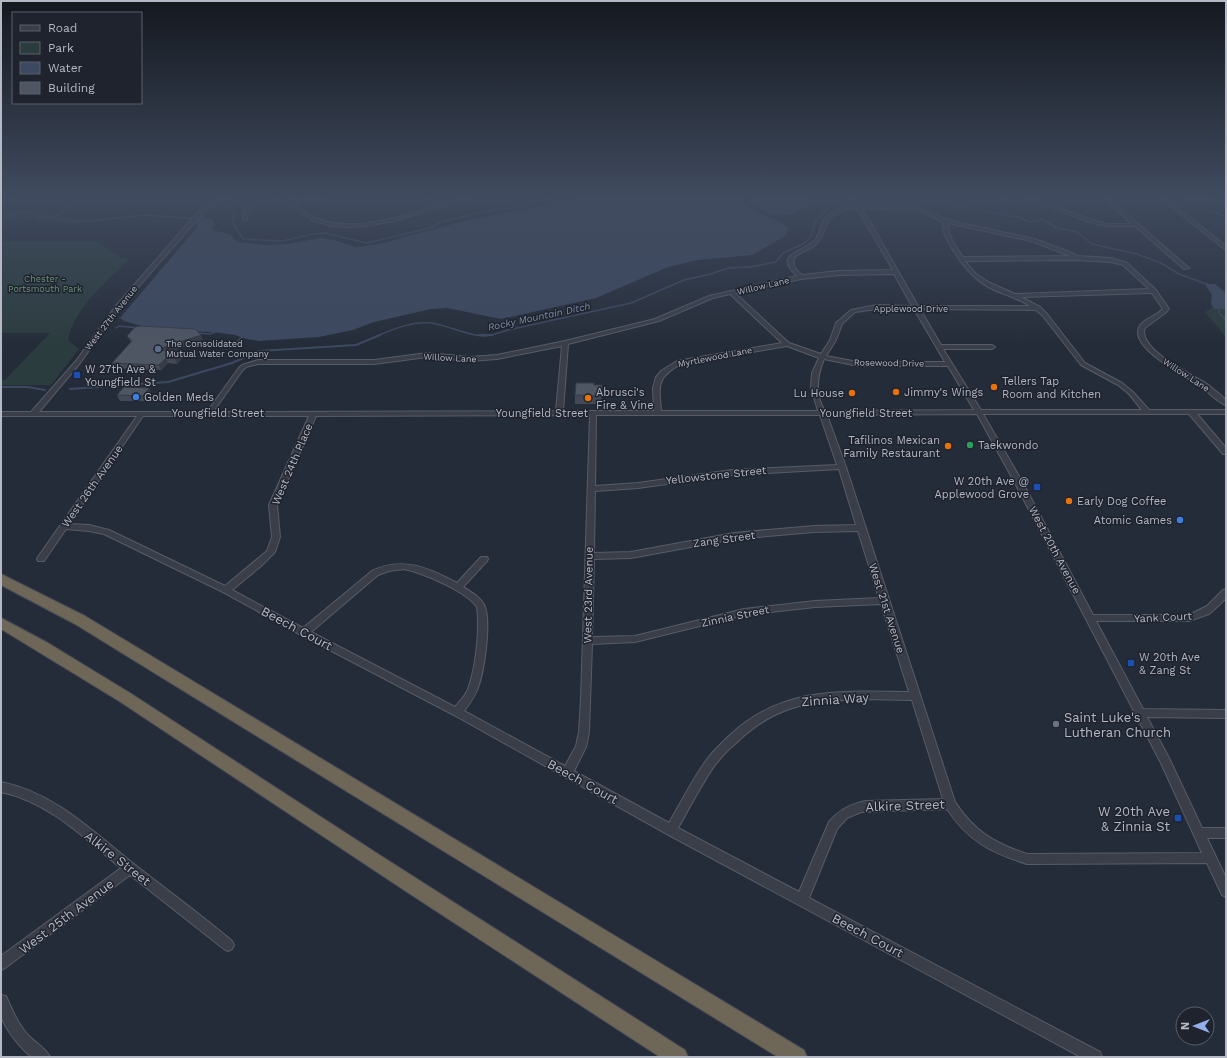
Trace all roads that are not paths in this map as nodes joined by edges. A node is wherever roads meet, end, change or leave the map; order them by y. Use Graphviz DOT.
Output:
graph roads {
  1 [pos="170,247"];
  2 [pos="808,247"];
  3 [pos="881,247"];
  4 [pos="955,247"];
  5 [pos="1055,247"];
  6 [pos="1162,247"];
  7 [pos="1077,258"];
  8 [pos="963,259"];
  9 [pos="1186,268"];
  10 [pos="895,272"];
  11 [pos="801,277"];
  12 [pos="1154,291"];
  13 [pos="732,293"];
  14 [pos="1013,295"];
  15 [pos="917,308"];
  16 [pos="1038,308"];
  17 [pos="566,343"];
  18 [pos="787,344"];
  19 [pos="938,347"];
  20 [pos="992,347"];
  21 [pos="822,357"];
  22 [pos="949,364"];
  23 [pos="1226,403"];
  24 [pos="1226,412"];
  25 [pos="34,413"];
  26 [pos="142,413"];
  27 [pos="209,413"];
  28 [pos="314,413"];
  29 [pos="559,413"];
  30 [pos="593,413"];
  31 [pos="658,413"];
  32 [pos="823,413"];
  33 [pos="979,413"];
  34 [pos="1148,413"];
  35 [pos="1192,413"];
  36 [pos="1,414"];
  37 [pos="1225,450"];
  38 [pos="842,467"];
  39 [pos="591,489"];
  40 [pos="63,526"];
  41 [pos="861,528"];
  42 [pos="589,556"];
  43 [pos="41,558"];
  44 [pos="484,559"];
  45 [pos="1,579"];
  46 [pos="457,588"];
  47 [pos="226,590"];
  48 [pos="1226,592"];
  49 [pos="884,601"];
  50 [pos="1091,618"];
  51 [pos="1,623"];
  52 [pos="304,633"];
  53 [pos="587,641"];
  54 [pos="915,696"];
  55 [pos="457,712"];
  56 [pos="1141,713"];
  57 [pos="1226,714"];
  58 [pos="567,773"];
  59 [pos="1,787"];
  60 [pos="950,804"];
  61 [pos="671,830"];
  62 [pos="1199,833"];
  63 [pos="1226,833"];
  64 [pos="1211,858"];
  65 [pos="130,868"];
  66 [pos="1226,891"];
  67 [pos="802,900"];
  68 [pos="228,945"];
  69 [pos="1,964"];
  70 [pos="1,1001"];
  71 [pos="43,1057"];
  72 [pos="678,1057"];
  73 [pos="797,1057"];
  74 [pos="1094,1057"];
  1 -- 25 [label="street, West 27th Avenue"];
  2 -- 11 [label="street, Willow Lane"];
  3 -- 10 [label="street, West 20th Avenue"];
  4 -- 8 [label="street"];
  5 -- 7 [label="street, Willow Lane"];
  6 -- 9 [label="street"];
  7 -- 8 [label="street"];
  7 -- 12 [label="street, Willow Lane"];
  8 -- 14 [label="street"];
  10 -- 11 [label="street"];
  10 -- 15 [label="street, West 20th Avenue"];
  11 -- 13 [label="street, Willow Lane"];
  12 -- 14 [label="street"];
  12 -- 23 [label="street, Willow Lane"];
  13 -- 17 [label="street, Willow Lane"];
  13 -- 18 [label="street, Rosewood Drive"];
  14 -- 16 [label="street"];
  15 -- 16 [label="street, Applewood Drive"];
  15 -- 19 [label="street, West 20th Avenue"];
  15 -- 21 [label="street, Applewood Drive"];
  16 -- 34 [label="street"];
  17 -- 27 [label="street, Willow Lane"];
  17 -- 29 [label="street"];
  18 -- 21 [label="street, Rosewood Drive"];
  18 -- 31 [label="street, Myrtlewood Lane"];
  19 -- 20 [label="street"];
  19 -- 22 [label="street, West 20th Avenue"];
  21 -- 22 [label="street, Rosewood Drive"];
  21 -- 32 [label="street, Applewood Drive"];
  22 -- 33 [label="street, West 20th Avenue"];
  24 -- 35 [label="street, Youngfield Street"];
  25 -- 26 [label="street, Youngfield Street"];
  25 -- 36 [label="street, Youngfield Street"];
  26 -- 27 [label="street, Youngfield Street"];
  26 -- 40 [label="street, West 26th Avenue"];
  27 -- 28 [label="street, Youngfield Street"];
  28 -- 29 [label="street, Youngfield Street"];
  28 -- 47 [label="street, West 24th Place"];
  29 -- 30 [label="street, Youngfield Street"];
  30 -- 31 [label="street, Youngfield Street"];
  30 -- 39 [label="street, West 23rd Avenue"];
  31 -- 32 [label="street, Youngfield Street"];
  32 -- 33 [label="street, Youngfield Street"];
  32 -- 38 [label="street, West 21st Avenue"];
  33 -- 34 [label="street, Youngfield Street"];
  33 -- 50 [label="street, West 20th Avenue"];
  34 -- 35 [label="street, Youngfield Street"];
  35 -- 37 [label="street"];
  38 -- 39 [label="street, Yellowstone Street"];
  38 -- 41 [label="street, West 21st Avenue"];
  39 -- 42 [label="street, West 23rd Avenue"];
  40 -- 43 [label="street, West 26th Avenue"];
  40 -- 47 [label="street, Beech Court"];
  41 -- 42 [label="street, Zang Street"];
  41 -- 49 [label="street, West 21st Avenue"];
  42 -- 53 [label="street, West 23rd Avenue"];
  44 -- 46 [label="street"];
  45 -- 73 [label="highway"];
  46 -- 52 [label="street"];
  46 -- 55 [label="street"];
  47 -- 52 [label="street, Beech Court"];
  48 -- 50 [label="street, Yank Court"];
  49 -- 53 [label="street, Zinnia Street"];
  49 -- 54 [label="street, West 21st Avenue"];
  50 -- 56 [label="street, West 20th Avenue"];
  51 -- 72 [label="highway"];
  52 -- 55 [label="street, Beech Court"];
  53 -- 58 [label="street, West 23rd Avenue"];
  54 -- 60 [label="street, West 21st Avenue"];
  54 -- 61 [label="street, Zinnia Way"];
  55 -- 58 [label="street, Beech Court"];
  56 -- 57 [label="street"];
  56 -- 62 [label="street, West 20th Avenue"];
  58 -- 61 [label="street, Beech Court"];
  59 -- 65 [label="street, Alkire Street"];
  60 -- 64 [label="street, Alkire Street"];
  60 -- 67 [label="street, Alkire Street"];
  61 -- 67 [label="street, Beech Court"];
  62 -- 63 [label="street"];
  62 -- 64 [label="street, West 20th Avenue"];
  64 -- 66 [label="street, West 20th Avenue"];
  65 -- 68 [label="street, Alkire Street"];
  65 -- 69 [label="street, West 25th Avenue"];
  67 -- 74 [label="street, Beech Court"];
  70 -- 71 [label="street"];
}
